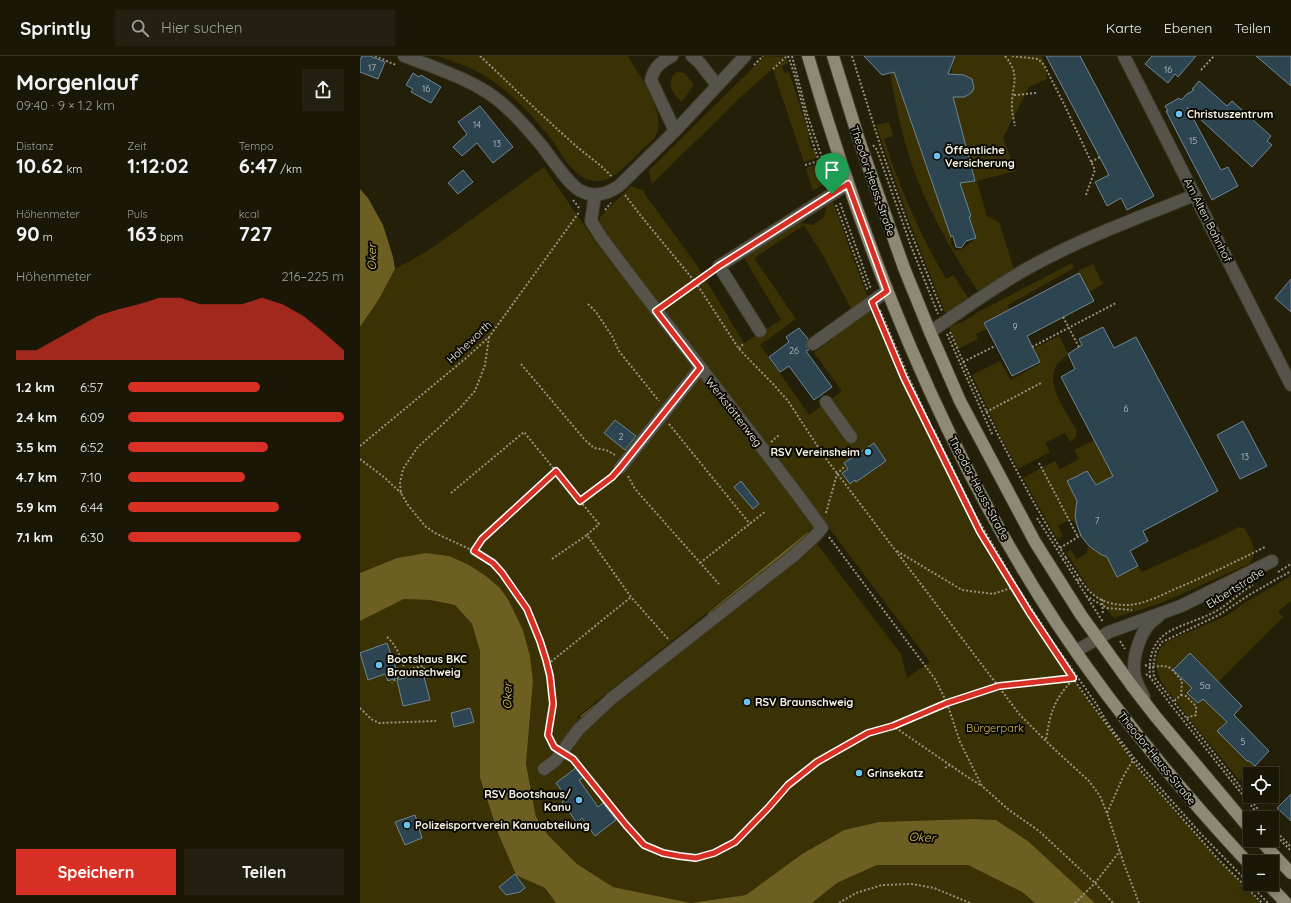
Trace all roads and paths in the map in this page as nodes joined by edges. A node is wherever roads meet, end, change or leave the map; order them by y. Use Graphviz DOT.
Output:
graph roads {
  1 [pos="375,56"];
  2 [pos="480,56"];
  3 [pos="672,56"];
  4 [pos="692,56"];
  5 [pos="745,56"];
  6 [pos="787,56"];
  7 [pos="808,56"];
  8 [pos="833,56"];
  9 [pos="852,56"];
  10 [pos="1004,56"];
  11 [pos="1012,56"];
  12 [pos="1124,56"];
  13 [pos="1214,56"];
  14 [pos="1024,57"];
  15 [pos="402,61"];
  16 [pos="773,69"];
  17 [pos="1201,70"];
  18 [pos="718,85"];
  19 [pos="1038,93"];
  20 [pos="1013,95"];
  21 [pos="809,105"];
  22 [pos="803,107"];
  23 [pos="1015,126"];
  24 [pos="675,131"];
  25 [pos="870,142"];
  26 [pos="1100,157"];
  27 [pos="819,161"];
  28 [pos="1091,162"];
  29 [pos="805,165"];
  30 [pos="829,165"];
  31 [pos="821,167"];
  32 [pos="848,184"];
  33 [pos="621,189"];
  34 [pos="832,194"];
  35 [pos="595,195"];
  36 [pos="1086,195"];
  37 [pos="1195,195"];
  38 [pos="572,198"];
  39 [pos="719,266"];
  40 [pos="696,284"];
  41 [pos="887,291"];
  42 [pos="872,302"];
  43 [pos="1116,303"];
  44 [pos="588,304"];
  45 [pos="656,311"];
  46 [pos="1063,317"];
  47 [pos="944,322"];
  48 [pos="760,331"];
  49 [pos="930,332"];
  50 [pos="489,337"];
  51 [pos="744,343"];
  52 [pos="813,344"];
  53 [pos="995,346"];
  54 [pos="1032,347"];
  55 [pos="1079,347"];
  56 [pos="739,349"];
  57 [pos="963,362"];
  58 [pos="521,364"];
  59 [pos="700,368"];
  60 [pos="1041,383"];
  61 [pos="1291,385"];
  62 [pos="826,402"];
  63 [pos="664,412"];
  64 [pos="986,412"];
  65 [pos="851,437"];
  66 [pos="994,437"];
  67 [pos="360,446"];
  68 [pos="360,459"];
  69 [pos="1039,463"];
  70 [pos="622,466"];
  71 [pos="845,466"];
  72 [pos="556,471"];
  73 [pos="837,474"];
  74 [pos="452,493"];
  75 [pos="401,494"];
  76 [pos="580,501"];
  77 [pos="827,510"];
  78 [pos="766,511"];
  79 [pos="1033,512"];
  80 [pos="750,524"];
  81 [pos="822,528"];
  82 [pos="587,535"];
  83 [pos="1265,547"];
  84 [pos="1060,548"];
  85 [pos="895,550"];
  86 [pos="474,551"];
  87 [pos="1066,558"];
  88 [pos="552,559"];
  89 [pos="1063,560"];
  90 [pos="1272,561"];
  91 [pos="700,563"];
  92 [pos="1056,564"];
  93 [pos="1291,564"];
  94 [pos="1291,571"];
  95 [pos="1272,575"];
  96 [pos="1080,579"];
  97 [pos="1076,581"];
  98 [pos="1259,582"];
  99 [pos="719,584"];
  100 [pos="1015,586"];
  101 [pos="1085,595"];
  102 [pos="631,598"];
  103 [pos="1102,599"];
  104 [pos="1102,606"];
  105 [pos="1181,606"];
  106 [pos="1136,610"];
  107 [pos="1103,616"];
  108 [pos="1109,632"];
  109 [pos="387,637"];
  110 [pos="1097,638"];
  111 [pos="671,642"];
  112 [pos="1076,651"];
  113 [pos="547,663"];
  114 [pos="1142,664"];
  115 [pos="1153,667"];
  116 [pos="1149,668"];
  117 [pos="405,670"];
  118 [pos="1077,677"];
  119 [pos="1073,678"];
  120 [pos="428,680"];
  121 [pos="1080,682"];
  122 [pos="392,683"];
  123 [pos="1077,684"];
  124 [pos="999,686"];
  125 [pos="1181,695"];
  126 [pos="1173,702"];
  127 [pos="947,703"];
  128 [pos="360,708"];
  129 [pos="1156,717"];
  130 [pos="1186,718"];
  131 [pos="436,721"];
  132 [pos="893,726"];
  133 [pos="1046,740"];
  134 [pos="562,751"];
  135 [pos="1133,759"];
  136 [pos="950,765"];
  137 [pos="945,768"];
  138 [pos="544,769"];
  139 [pos="982,786"];
  140 [pos="1255,811"];
  141 [pos="1259,811"];
  142 [pos="1107,813"];
  143 [pos="1243,821"];
  144 [pos="1279,834"];
  145 [pos="1279,838"];
  146 [pos="1267,847"];
  147 [pos="1291,847"];
  148 [pos="1120,850"];
  149 [pos="1291,851"];
  150 [pos="1243,857"];
  151 [pos="1291,873"];
  152 [pos="1095,883"];
  153 [pos="1275,891"];
  154 [pos="839,903"];
  155 [pos="970,903"];
  156 [pos="1076,903"];
  157 [pos="1113,903"];
  158 [pos="1139,903"];
  159 [pos="1262,903"];
  160 [pos="1286,903"];
  1 -- 15 [label="path"];
  2 -- 33 [label="path"];
  3 -- 24 [label="street"];
  4 -- 18 [label="street"];
  5 -- 18 [label="street"];
  6 -- 16 [label="path"];
  6 -- 22 [label="path"];
  7 -- 32 [label="main road, Theodor-Heuss-Straße"];
  8 -- 49 [label="main road, Theodor-Heuss-Straße"];
  9 -- 47 [label="path"];
  10 -- 20 [label="path"];
  11 -- 14 [label="path"];
  12 -- 37 [label="street, Am Alten Bahnhof"];
  13 -- 17 [label="path"];
  14 -- 28 [label="path"];
  15 -- 35 [label="street"];
  18 -- 24 [label="street"];
  19 -- 20 [label="path"];
  20 -- 23 [label="path"];
  21 -- 22 [label="path"];
  22 -- 27 [label="path"];
  24 -- 33 [label="street"];
  25 -- 47 [label="path"];
  26 -- 28 [label="path"];
  27 -- 29 [label="path"];
  27 -- 31 [label="path"];
  28 -- 36 [label="path"];
  30 -- 31 [label="path"];
  31 -- 34 [label="path"];
  32 -- 34 [label="street"];
  32 -- 41 [label="main road, Theodor-Heuss-Straße"];
  33 -- 35 [label="street"];
  33 -- 40 [label="path"];
  34 -- 39 [label="street"];
  34 -- 42 [label="path"];
  35 -- 45 [label="street, Werkstättenweg"];
  37 -- 47 [label="street"];
  37 -- 61 [label="street, Am Alten Bahnhof"];
  38 -- 50 [label="path, Hoheworth"];
  39 -- 40 [label="path"];
  39 -- 48 [label="street"];
  40 -- 45 [label="path"];
  40 -- 56 [label="path"];
  41 -- 42 [label="street"];
  41 -- 112 [label="main road, Theodor-Heuss-Straße"];
  42 -- 52 [label="street"];
  42 -- 100 [label="path"];
  43 -- 54 [label="path"];
  44 -- 63 [label="path"];
  45 -- 59 [label="street, Werkstättenweg"];
  46 -- 55 [label="path"];
  47 -- 49 [label="street"];
  47 -- 57 [label="path"];
  47 -- 66 [label="path"];
  49 -- 110 [label="main road, Theodor-Heuss-Straße"];
  50 -- 67 [label="path, Hoheworth"];
  50 -- 75 [label="path"];
  51 -- 56 [label="path"];
  53 -- 57 [label="path"];
  56 -- 73 [label="path"];
  57 -- 64 [label="path"];
  58 -- 70 [label="path"];
  59 -- 63 [label="street"];
  59 -- 81 [label="street, Werkstättenweg"];
  60 -- 64 [label="path"];
  62 -- 65 [label="street"];
  63 -- 70 [label="street"];
  63 -- 80 [label="path"];
  64 -- 84 [label="path"];
  68 -- 75 [label="path"];
  69 -- 84 [label="path"];
  70 -- 76 [label="path"];
  70 -- 91 [label="path"];
  71 -- 73 [label="path"];
  72 -- 74 [label="path"];
  72 -- 76 [label="path"];
  72 -- 86 [label="path"];
  73 -- 77 [label="path"];
  73 -- 85 [label="path"];
  75 -- 86 [label="path"];
  76 -- 82 [label="path"];
  78 -- 80 [label="path"];
  79 -- 89 [label="path"];
  80 -- 91 [label="path"];
  81 -- 127 [label="path"];
  81 -- 134 [label="street"];
  82 -- 88 [label="path"];
  82 -- 102 [label="path"];
  83 -- 103 [label="path"];
  84 -- 87 [label="path"];
  85 -- 100 [label="path"];
  85 -- 124 [label="path"];
  86 -- 113 [label="path"];
  87 -- 89 [label="path"];
  87 -- 96 [label="path"];
  89 -- 92 [label="path"];
  89 -- 97 [label="path"];
  90 -- 105 [label="street"];
  91 -- 99 [label="path"];
  93 -- 95 [label="path, Ekbertstraße"];
  94 -- 115 [label="path"];
  96 -- 97 [label="path"];
  96 -- 103 [label="path"];
  97 -- 101 [label="path"];
  98 -- 116 [label="path, Ekbertstraße"];
  100 -- 119 [label="path"];
  101 -- 104 [label="path"];
  101 -- 108 [label="path"];
  102 -- 111 [label="path"];
  102 -- 113 [label="path"];
  103 -- 104 [label="path"];
  104 -- 106 [label="path"];
  104 -- 107 [label="path"];
  105 -- 108 [label="street"];
  105 -- 129 [label="street"];
  108 -- 110 [label="street"];
  109 -- 117 [label="path"];
  110 -- 112 [label="street"];
  110 -- 129 [label="main road, Theodor-Heuss-Straße"];
  112 -- 150 [label="main road, Theodor-Heuss-Straße"];
  113 -- 134 [label="path"];
  114 -- 116 [label="path"];
  115 -- 116 [label="path"];
  115 -- 125 [label="path"];
  115 -- 126 [label="path"];
  116 -- 140 [label="path, Ekbertstraße"];
  117 -- 120 [label="path"];
  117 -- 122 [label="path"];
  118 -- 119 [label="path"];
  119 -- 123 [label="path"];
  119 -- 124 [label="path"];
  119 -- 133 [label="path"];
  121 -- 123 [label="path"];
  123 -- 135 [label="path"];
  124 -- 127 [label="path"];
  124 -- 133 [label="path"];
  125 -- 126 [label="path"];
  125 -- 130 [label="path"];
  126 -- 130 [label="path"];
  127 -- 132 [label="path"];
  127 -- 139 [label="path"];
  128 -- 131 [label="path"];
  129 -- 143 [label="main road, Theodor-Heuss-Straße"];
  130 -- 141 [label="path"];
  132 -- 134 [label="path"];
  132 -- 136 [label="path"];
  133 -- 142 [label="path"];
  134 -- 138 [label="street"];
  135 -- 142 [label="path"];
  135 -- 159 [label="path"];
  136 -- 137 [label="path"];
  136 -- 139 [label="path"];
  139 -- 152 [label="path"];
  142 -- 148 [label="path"];
  144 -- 147 [label="path"];
  145 -- 149 [label="path"];
  146 -- 151 [label="main road"];
  148 -- 152 [label="path"];
  148 -- 158 [label="path"];
  152 -- 156 [label="path"];
  152 -- 157 [label="path"];
  153 -- 160 [label="main road"];
  154 -- 155 [label="path"];
}
